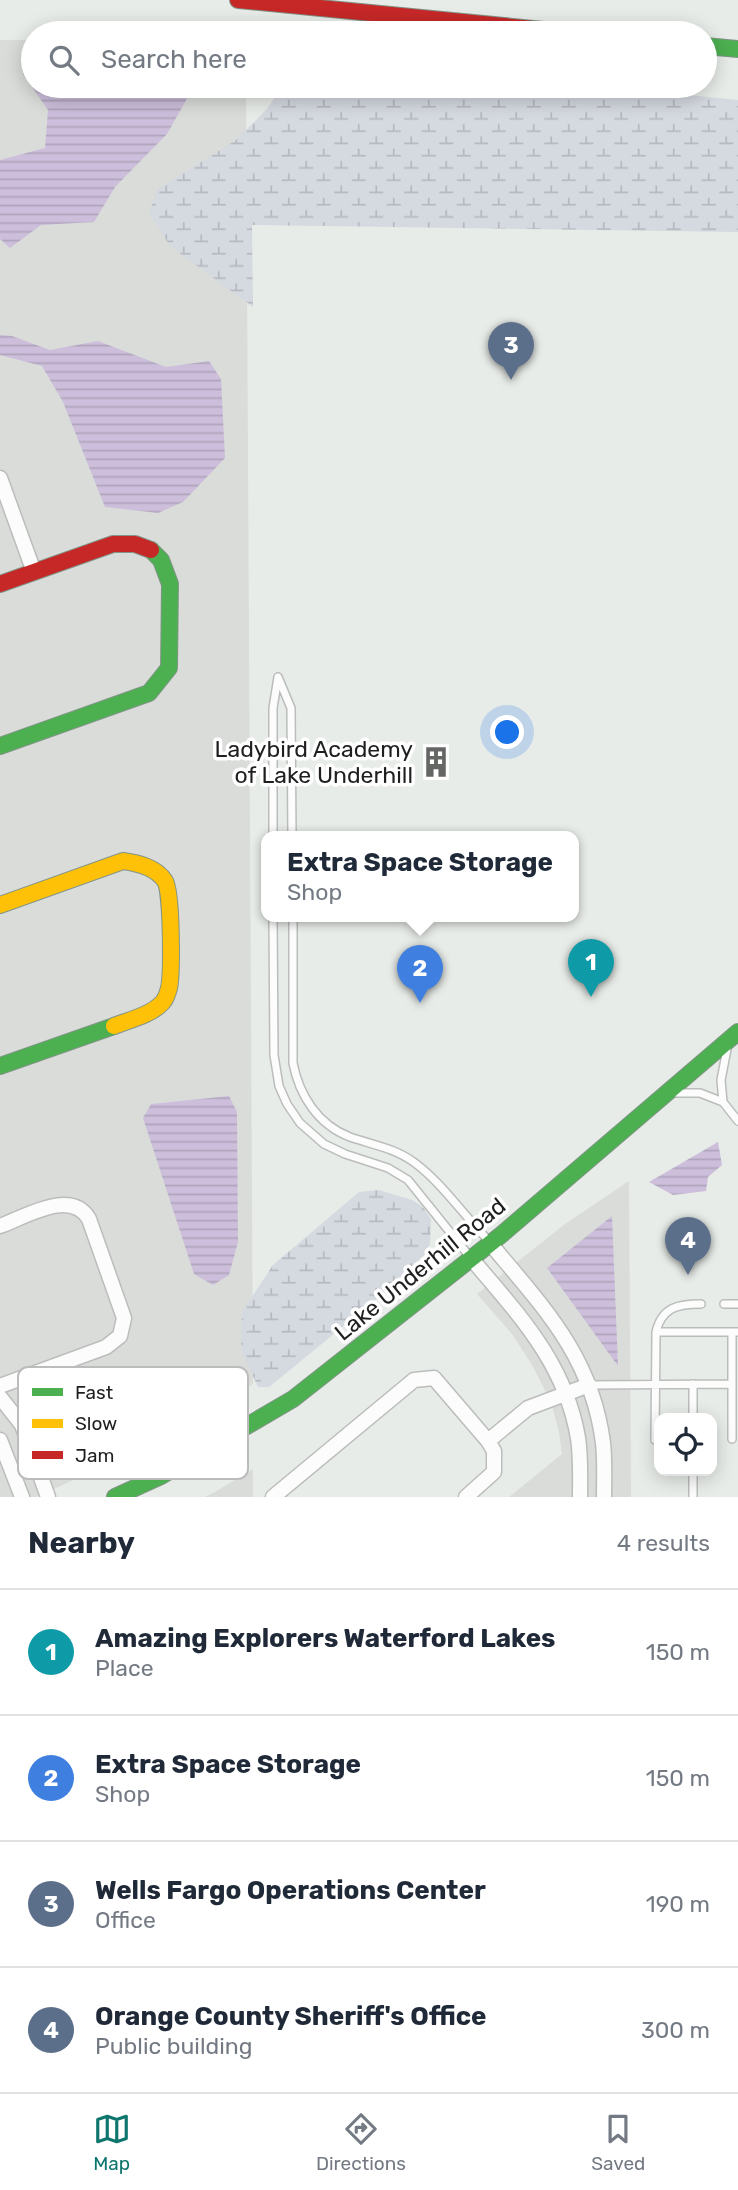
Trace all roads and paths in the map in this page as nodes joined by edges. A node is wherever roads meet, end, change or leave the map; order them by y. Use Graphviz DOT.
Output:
graph roads {
  1 [pos="238,0"];
  2 [pos="452,21"];
  3 [pos="717,47"];
  4 [pos="738,49"];
  5 [pos="0,478"];
  6 [pos="34,572"];
  7 [pos="0,584"];
  8 [pos="0,746"];
  9 [pos="273,831"];
  10 [pos="292,831"];
  11 [pos="0,905"];
  12 [pos="273,922"];
  13 [pos="292,922"];
  14 [pos="735,1036"];
  15 [pos="0,1066"];
  16 [pos="667,1093"];
  17 [pos="723,1102"];
  18 [pos="738,1121"];
  19 [pos="0,1226"];
  20 [pos="489,1242"];
  21 [pos="470,1257"];
  22 [pos="701,1304"];
  23 [pos="724,1304"];
  24 [pos="738,1304"];
  25 [pos="656,1332"];
  26 [pos="735,1332"];
  27 [pos="53,1367"];
  28 [pos="18,1380"];
  29 [pos="655,1384"];
  30 [pos="693,1384"];
  31 [pos="732,1384"];
  32 [pos="589,1385"];
  33 [pos="0,1387"];
  34 [pos="566,1393"];
  35 [pos="0,1397"];
  36 [pos="654,1413"];
  37 [pos="693,1413"];
  38 [pos="18,1420"];
  39 [pos="248,1425"];
  40 [pos="732,1439"];
  41 [pos="0,1440"];
  42 [pos="488,1441"];
  43 [pos="693,1476"];
  44 [pos="42,1479"];
  45 [pos="154,1479"];
  46 [pos="22,1497"];
  47 [pos="48,1497"];
  48 [pos="115,1497"];
  49 [pos="273,1497"];
  50 [pos="466,1497"];
  51 [pos="580,1497"];
  52 [pos="604,1497"];
  53 [pos="693,1497"];
  1 -- 2 [label="main road"];
  3 -- 4 [label="main road"];
  5 -- 6 [label="street"];
  6 -- 7 [label="main road"];
  6 -- 8 [label="main road"];
  9 -- 10 [label="lane"];
  11 -- 15 [label="main road"];
  12 -- 21 [label="lane"];
  13 -- 20 [label="lane"];
  14 -- 16 [label="main road, Lake Underhill Road"];
  14 -- 17 [label="lane"];
  16 -- 17 [label="lane"];
  16 -- 20 [label="main road, Lake Underhill Road"];
  17 -- 18 [label="lane"];
  19 -- 27 [label="street"];
  20 -- 21 [label="main road, Lake Underhill Road"];
  20 -- 32 [label="street"];
  21 -- 34 [label="street"];
  21 -- 39 [label="main road, Lake Underhill Road"];
  22 -- 25 [label="lane"];
  23 -- 24 [label="lane"];
  25 -- 26 [label="lane"];
  25 -- 29 [label="lane"];
  26 -- 31 [label="lane"];
  28 -- 33 [label="street"];
  29 -- 30 [label="lane"];
  29 -- 32 [label="lane"];
  29 -- 36 [label="lane"];
  30 -- 31 [label="lane"];
  30 -- 37 [label="lane"];
  31 -- 40 [label="lane"];
  32 -- 34 [label="street"];
  32 -- 52 [label="street"];
  34 -- 42 [label="street"];
  34 -- 51 [label="street"];
  35 -- 38 [label="street"];
  41 -- 46 [label="street"];
  42 -- 49 [label="street"];
  42 -- 50 [label="street"];
  43 -- 53 [label="lane"];
  44 -- 47 [label="street"];
  45 -- 48 [label="main road, Lake Underhill Road"];
}
